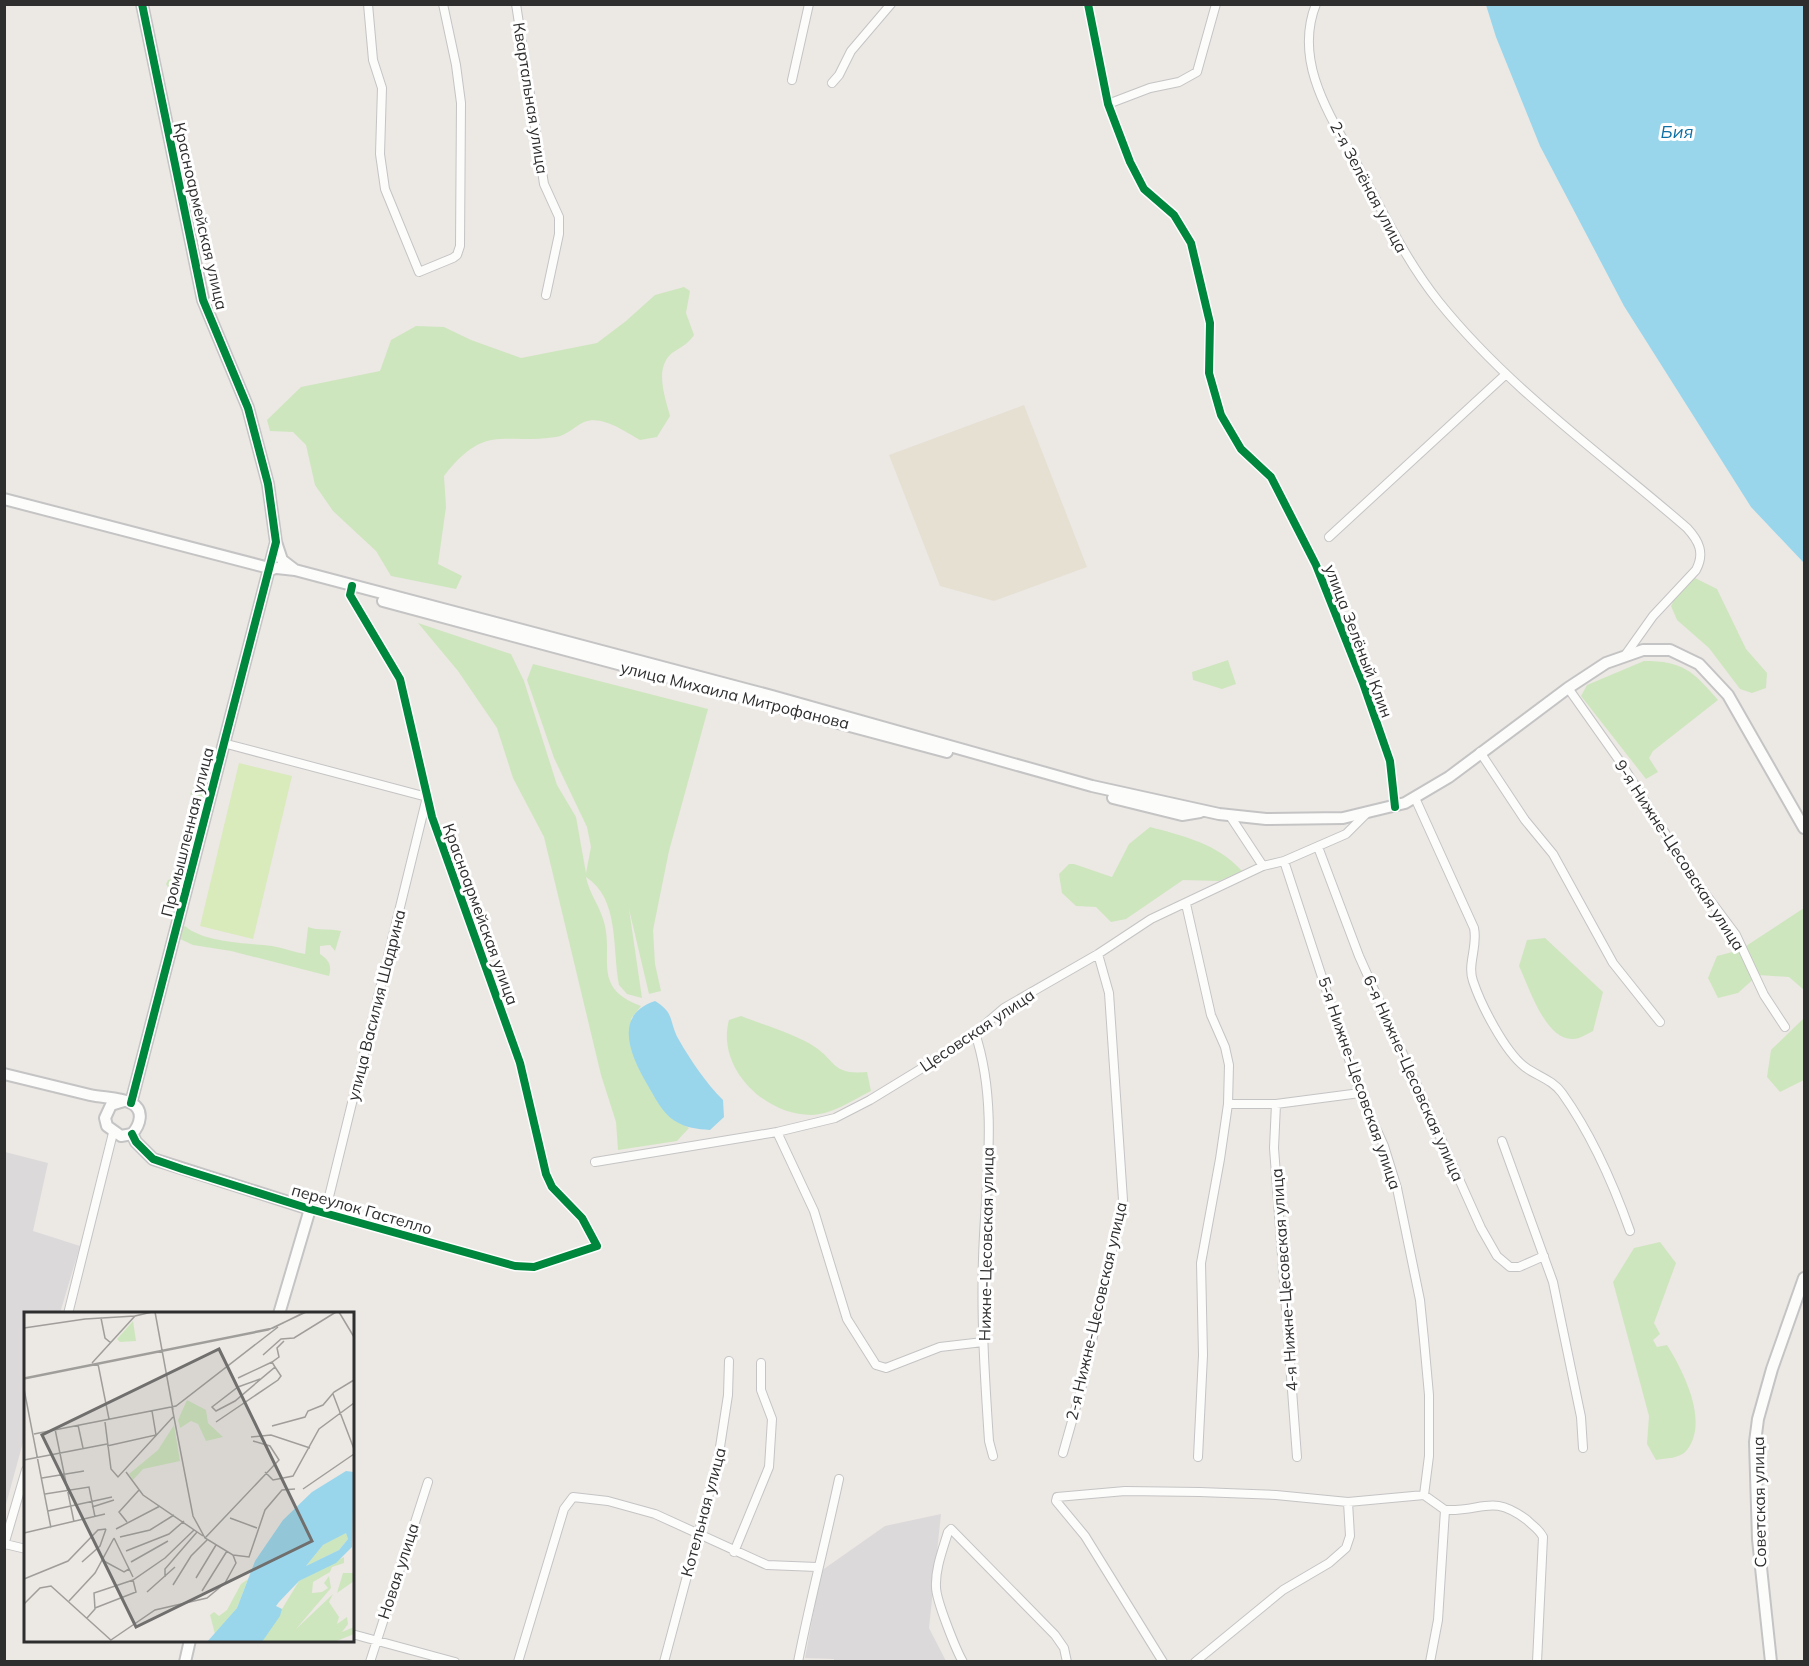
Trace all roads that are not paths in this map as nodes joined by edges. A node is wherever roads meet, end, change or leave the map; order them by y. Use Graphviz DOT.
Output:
graph roads {
  1 [pos="142,4"];
  2 [pos="368,4"];
  3 [pos="443,4"];
  4 [pos="516,4"];
  5 [pos="809,4"];
  6 [pos="891,4"];
  7 [pos="1088,4"];
  8 [pos="1216,4"];
  9 [pos="1316,4"];
  10 [pos="792,80"];
  11 [pos="832,83"];
  12 [pos="1108,104"];
  13 [pos="546,295"];
  14 [pos="1505,375"];
  15 [pos="4,498"];
  16 [pos="1329,537"];
  17 [pos="275,539"];
  18 [pos="268,567"];
  19 [pos="295,570"];
  20 [pos="351,589"];
  21 [pos="1626,654"];
  22 [pos="1568,687"];
  23 [pos="223,743"];
  24 [pos="1480,752"];
  25 [pos="427,797"];
  26 [pos="1415,798"];
  27 [pos="1395,807"];
  28 [pos="1366,814"];
  29 [pos="1230,816"];
  30 [pos="1804,828"];
  31 [pos="1318,847"];
  32 [pos="1284,861"];
  33 [pos="1263,866"];
  34 [pos="1186,904"];
  35 [pos="1098,954"];
  36 [pos="1660,1022"];
  37 [pos="1785,1027"];
  38 [pos="975,1033"];
  39 [pos="4,1074"];
  40 [pos="1360,1093"];
  41 [pos="93,1095"];
  42 [pos="127,1102"];
  43 [pos="1228,1104"];
  44 [pos="1275,1104"];
  45 [pos="105,1118"];
  46 [pos="777,1132"];
  47 [pos="122,1134"];
  48 [pos="1502,1141"];
  49 [pos="595,1162"];
  50 [pos="310,1209"];
  51 [pos="325,1213"];
  52 [pos="1630,1231"];
  53 [pos="597,1246"];
  54 [pos="1544,1256"];
  55 [pos="1804,1278"];
  56 [pos="69,1312"];
  57 [pos="280,1312"];
  58 [pos="983,1342"];
  59 [pos="729,1360"];
  60 [pos="761,1363"];
  61 [pos="1583,1448"];
  62 [pos="1063,1453"];
  63 [pos="993,1456"];
  64 [pos="1198,1457"];
  65 [pos="1297,1457"];
  66 [pos="24,1477"];
  67 [pos="839,1479"];
  68 [pos="428,1482"];
  69 [pos="1424,1495"];
  70 [pos="1348,1502"];
  71 [pos="1445,1510"];
  72 [pos="697,1534"];
  73 [pos="5,1545"];
  74 [pos="24,1549"];
  75 [pos="734,1552"];
  76 [pos="817,1567"];
  77 [pos="354,1635"];
  78 [pos="375,1640"];
  79 [pos="190,1642"];
  80 [pos="185,1662"];
  81 [pos="370,1662"];
  82 [pos="455,1662"];
  83 [pos="518,1662"];
  84 [pos="664,1662"];
  85 [pos="798,1662"];
  86 [pos="963,1662"];
  87 [pos="1067,1662"];
  88 [pos="1163,1662"];
  89 [pos="1195,1662"];
  90 [pos="1430,1662"];
  91 [pos="1537,1662"];
  92 [pos="1771,1662"];
  1 -- 17 [label="main road, Красноармейская улица"];
  2 -- 3 [label="street"];
  4 -- 13 [label="street, Квартальная улица"];
  5 -- 10 [label="street"];
  6 -- 11 [label="street"];
  7 -- 12 [label="street, улица Зелёный Клин"];
  8 -- 12 [label="street"];
  9 -- 14 [label="street, 2-я Зелёная улица"];
  12 -- 27 [label="street, улица Зелёный Клин"];
  14 -- 16 [label="street"];
  14 -- 21 [label="street, 2-я Зелёная улица"];
  15 -- 18 [label="main road, улица Михаила Митрофанова"];
  17 -- 18 [label="main road, Красноармейская улица"];
  17 -- 19 [label="main road"];
  18 -- 19 [label="main road, улица Михаила Митрофанова"];
  18 -- 20 [label="main road, улица Михаила Митрофанова"];
  18 -- 23 [label="main road, Промышленная улица"];
  19 -- 20 [label="main road, улица Михаила Митрофанова"];
  20 -- 25 [label="street, Красноармейская улица"];
  20 -- 29 [label="main road, улица Михаила Митрофанова"];
  21 -- 22 [label="main road"];
  21 -- 30 [label="main road"];
  22 -- 24 [label="main road, улица Михаила Митрофанова"];
  22 -- 37 [label="street, 9-я Нижне-Цесовская улица"];
  23 -- 25 [label="street"];
  23 -- 42 [label="main road, Промышленная улица"];
  24 -- 26 [label="main road, улица Михаила Митрофанова"];
  24 -- 36 [label="street"];
  25 -- 51 [label="street, улица Василия Шадрина"];
  25 -- 53 [label="street, Красноармейская улица"];
  26 -- 27 [label="main road, улица Михаила Митрофанова"];
  26 -- 52 [label="street"];
  27 -- 28 [label="main road, улица Михаила Митрофанова"];
  28 -- 29 [label="main road, улица Михаила Митрофанова"];
  28 -- 31 [label="street, Цесовская улица"];
  29 -- 33 [label="street"];
  31 -- 32 [label="street, Цесовская улица"];
  31 -- 54 [label="street, 6-я Нижне-Цесовская улица"];
  32 -- 33 [label="street, Цесовская улица"];
  32 -- 40 [label="street, 5-я Нижне-Цесовская улица"];
  33 -- 34 [label="street, Цесовская улица"];
  34 -- 35 [label="street, Цесовская улица"];
  34 -- 43 [label="street"];
  35 -- 38 [label="street, Цесовская улица"];
  35 -- 62 [label="street, 2-я Нижне-Цесовская улица"];
  38 -- 46 [label="street, Цесовская улица"];
  38 -- 58 [label="street, Нижне-Цесовская улица"];
  39 -- 41 [label="main road"];
  40 -- 44 [label="street"];
  40 -- 69 [label="street, 5-я Нижне-Цесовская улица"];
  41 -- 42 [label="main road"];
  41 -- 45 [label="main road"];
  42 -- 45 [label="main road"];
  42 -- 47 [label="main road"];
  43 -- 44 [label="street"];
  43 -- 64 [label="street"];
  44 -- 65 [label="street, 4-я Нижне-Цесовская улица"];
  45 -- 47 [label="main road"];
  46 -- 49 [label="street, Цесовская улица"];
  46 -- 58 [label="street"];
  47 -- 50 [label="main road, переулок Гастелло"];
  47 -- 56 [label="street"];
  48 -- 54 [label="street"];
  50 -- 51 [label="street, переулок Гастелло"];
  50 -- 57 [label="main road"];
  51 -- 53 [label="street, переулок Гастелло"];
  54 -- 61 [label="street"];
  55 -- 92 [label="main road, Советская улица"];
  58 -- 63 [label="street, Нижне-Цесовская улица"];
  59 -- 72 [label="street, Котельная улица"];
  60 -- 75 [label="street"];
  66 -- 73 [label="street"];
  67 -- 76 [label="street"];
  68 -- 78 [label="street, Новая улица"];
  69 -- 70 [label="street"];
  69 -- 71 [label="street"];
  70 -- 88 [label="street"];
  70 -- 89 [label="street"];
  71 -- 90 [label="street"];
  71 -- 91 [label="street"];
  72 -- 75 [label="street"];
  72 -- 83 [label="street"];
  72 -- 84 [label="street, Котельная улица"];
  73 -- 74 [label="street"];
  75 -- 76 [label="street"];
  76 -- 85 [label="street"];
  77 -- 78 [label="street"];
  78 -- 81 [label="street, Новая улица"];
  78 -- 82 [label="street"];
  79 -- 80 [label="main road"];
  86 -- 87 [label="street"];
}
